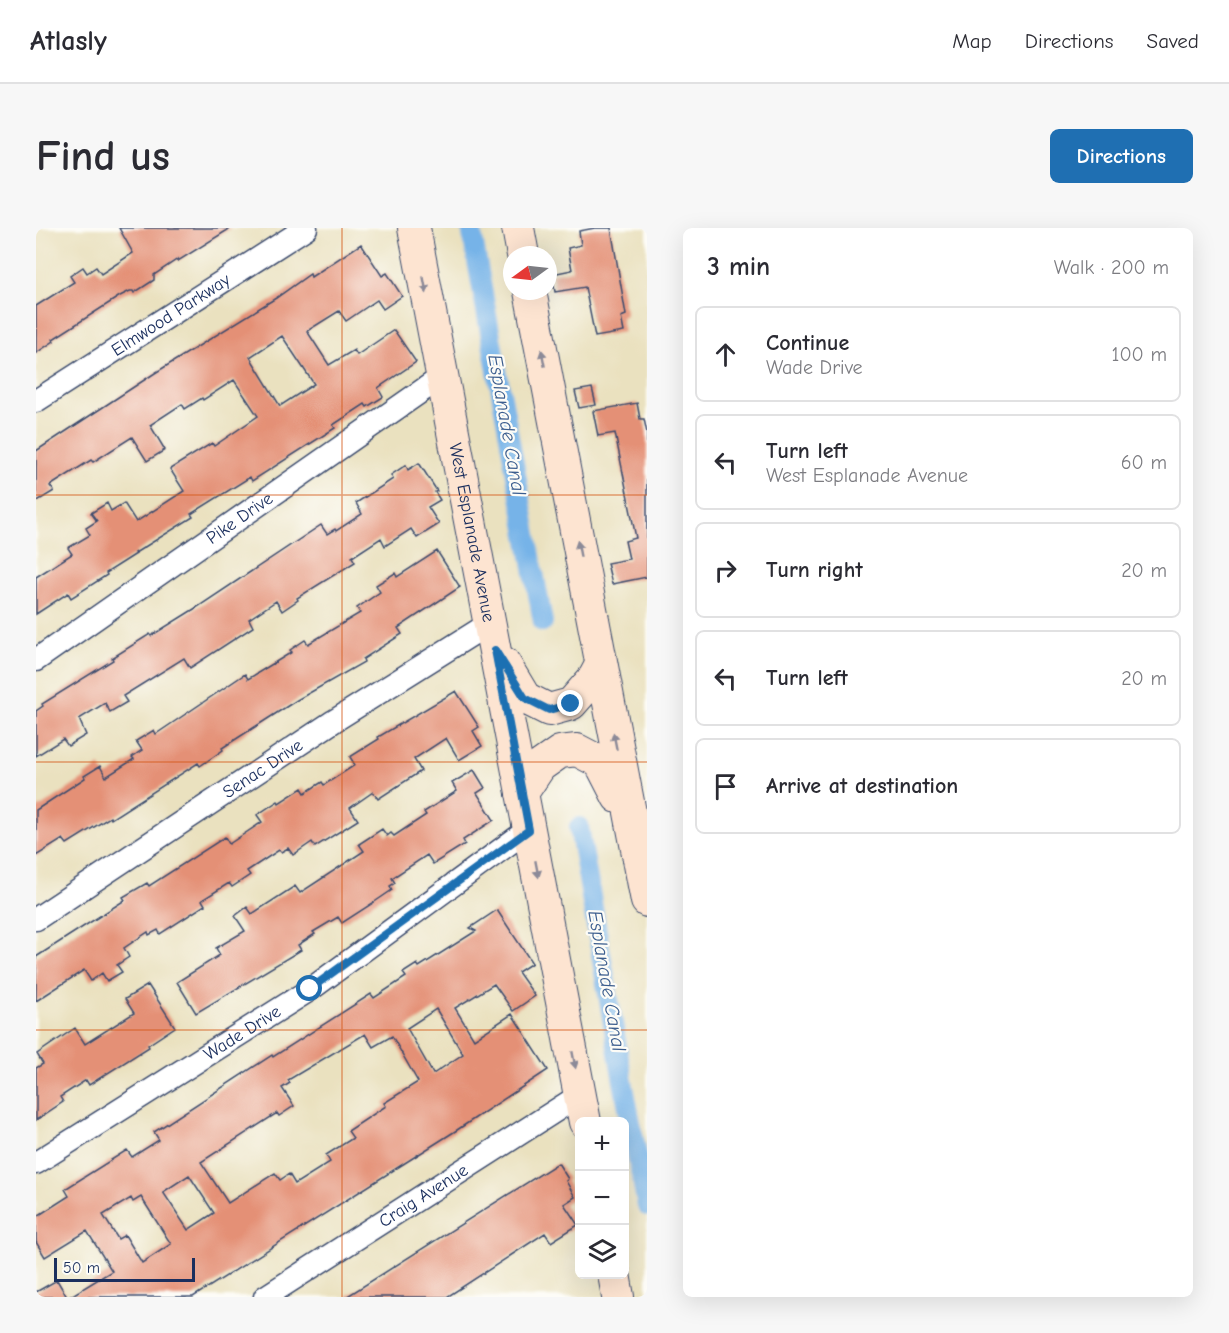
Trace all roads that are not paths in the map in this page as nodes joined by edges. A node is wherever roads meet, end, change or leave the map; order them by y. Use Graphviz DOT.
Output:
graph roads {
  1 [pos="306,228"];
  2 [pos="414,228"];
  3 [pos="518,228"];
  4 [pos="521,246"];
  5 [pos="532,300"];
  6 [pos="442,376"];
  7 [pos="36,401"];
  8 [pos="493,637"];
  9 [pos="36,660"];
  10 [pos="601,665"];
  11 [pos="522,792"];
  12 [pos="632,825"];
  13 [pos="529,830"];
  14 [pos="647,901"];
  15 [pos="36,919"];
  16 [pos="583,1108"];
  17 [pos="36,1163"];
  18 [pos="615,1279"];
  19 [pos="266,1297"];
  20 [pos="618,1297"];
  1 -- 7 [label="street, Elmwood Parkway"];
  2 -- 6 [label="main road, West Esplanade Avenue, one-way"];
  3 -- 4 [label="main road"];
  10 -- 5 [label="main road, one-way"];
  6 -- 8 [label="main road, West Esplanade Avenue"];
  6 -- 9 [label="street, Pike Drive"];
  8 -- 10 [label="main road"];
  8 -- 11 [label="main road, West Esplanade Avenue"];
  8 -- 15 [label="street, Senac Drive"];
  12 -- 10 [label="main road, one-way"];
  11 -- 12 [label="main road"];
  11 -- 13 [label="main road, West Esplanade Avenue"];
  12 -- 14 [label="main road"];
  13 -- 16 [label="main road, West Esplanade Avenue, one-way"];
  13 -- 17 [label="street, Wade Drive"];
  16 -- 19 [label="street, Craig Avenue"];
  18 -- 20 [label="main road"];
}
